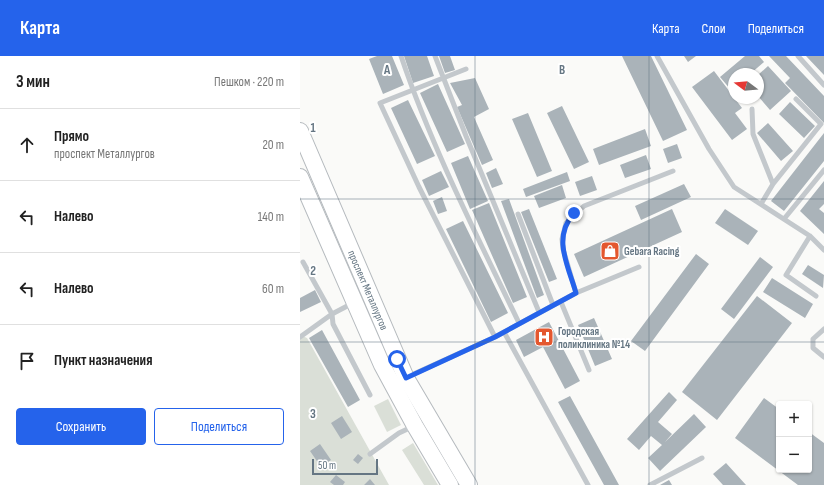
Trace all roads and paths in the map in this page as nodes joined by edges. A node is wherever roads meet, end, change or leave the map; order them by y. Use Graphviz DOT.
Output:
graph roads {
  1 [pos="401,56"];
  2 [pos="435,56"];
  3 [pos="658,56"];
  4 [pos="798,56"];
  5 [pos="466,69"];
  6 [pos="443,79"];
  7 [pos="824,85"];
  8 [pos="412,90"];
  9 [pos="796,99"];
  10 [pos="752,109"];
  11 [pos="300,131"];
  12 [pos="824,170"];
  13 [pos="673,171"];
  14 [pos="300,177"];
  15 [pos="773,184"];
  16 [pos="761,204"];
  17 [pos="518,214"];
  18 [pos="784,218"];
  19 [pos="810,236"];
  20 [pos="824,250"];
  21 [pos="304,262"];
  22 [pos="639,267"];
  23 [pos="576,293"];
  24 [pos="816,296"];
  25 [pos="355,302"];
  26 [pos="561,302"];
  27 [pos="553,305"];
  28 [pos="539,312"];
  29 [pos="332,314"];
  30 [pos="519,323"];
  31 [pos="824,329"];
  32 [pos="504,332"];
  33 [pos="300,337"];
  34 [pos="495,337"];
  35 [pos="824,356"];
  36 [pos="589,370"];
  37 [pos="406,378"];
  38 [pos="370,396"];
  39 [pos="415,426"];
  40 [pos="370,454"];
  41 [pos="702,458"];
  42 [pos="450,485"];
  43 [pos="469,485"];
  44 [pos="588,485"];
  45 [pos="650,485"];
  1 -- 8 [label="lane"];
  2 -- 6 [label="lane"];
  3 -- 16 [label="lane"];
  4 -- 7 [label="lane"];
  5 -- 6 [label="lane"];
  6 -- 8 [label="lane"];
  6 -- 28 [label="lane"];
  8 -- 30 [label="lane"];
  8 -- 34 [label="lane"];
  9 -- 15 [label="lane"];
  10 -- 15 [label="lane"];
  11 -- 37 [label="main road, проспект Металлургов"];
  12 -- 18 [label="lane"];
  13 -- 23 [label="lane"];
  14 -- 25 [label="main road, проспект Металлургов"];
  15 -- 16 [label="lane"];
  16 -- 18 [label="lane"];
  17 -- 27 [label="lane"];
  18 -- 19 [label="lane"];
  19 -- 20 [label="lane"];
  19 -- 24 [label="lane"];
  21 -- 29 [label="lane"];
  22 -- 23 [label="lane"];
  23 -- 26 [label="lane"];
  25 -- 29 [label="lane"];
  25 -- 39 [label="main road, проспект Металлургов"];
  26 -- 27 [label="lane"];
  26 -- 36 [label="lane"];
  27 -- 28 [label="lane"];
  28 -- 30 [label="lane"];
  29 -- 33 [label="lane"];
  29 -- 38 [label="lane"];
  30 -- 32 [label="lane"];
  31 -- 35 [label="lane"];
  32 -- 34 [label="lane"];
  32 -- 44 [label="lane"];
  34 -- 37 [label="lane"];
  37 -- 43 [label="main road, проспект Металлургов"];
  39 -- 40 [label="lane"];
  39 -- 42 [label="main road, проспект Металлургов"];
  41 -- 45 [label="lane"];
}
